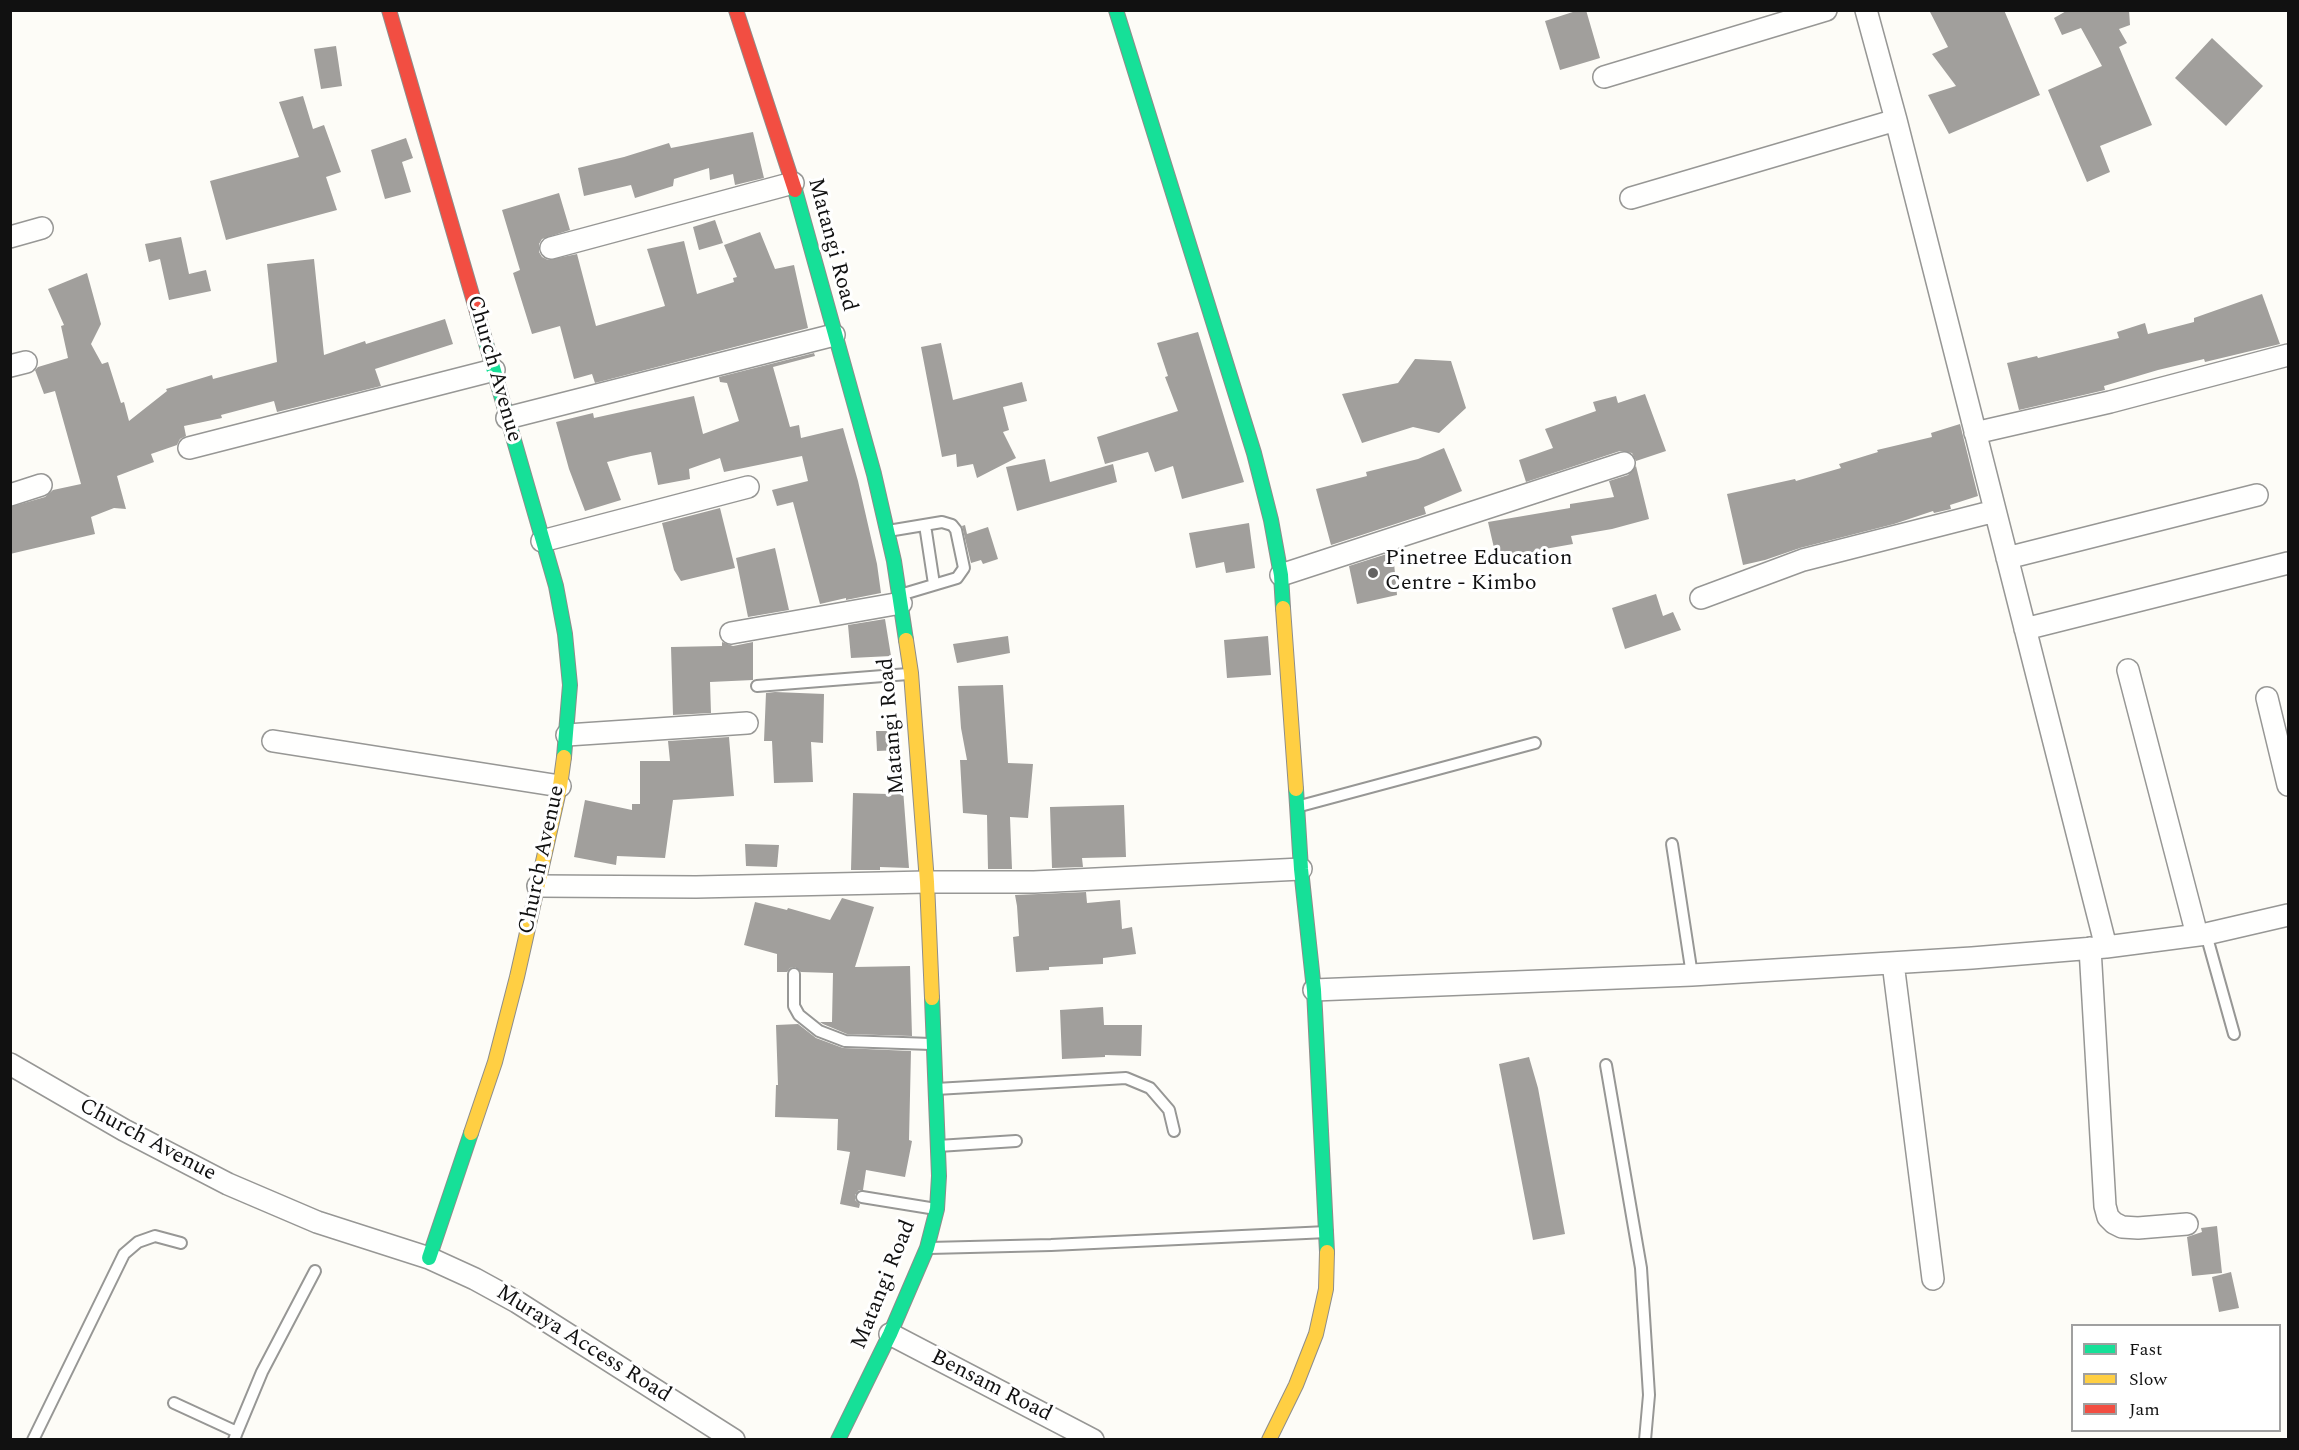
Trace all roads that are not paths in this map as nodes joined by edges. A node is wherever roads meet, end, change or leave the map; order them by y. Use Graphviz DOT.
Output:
graph roads {
  1 [pos="389,10"];
  2 [pos="736,10"];
  3 [pos="1116,10"];
  4 [pos="1826,10"];
  5 [pos="1866,10"];
  6 [pos="1604,77"];
  7 [pos="1896,120"];
  8 [pos="794,183"];
  9 [pos="1631,198"];
  10 [pos="42,228"];
  11 [pos="10,237"];
  12 [pos="551,248"];
  13 [pos="834,335"];
  14 [pos="2289,355"];
  15 [pos="494,370"];
  16 [pos="507,418"];
  17 [pos="1975,433"];
  18 [pos="189,447"];
  19 [pos="1624,463"];
  20 [pos="41,486"];
  21 [pos="748,487"];
  22 [pos="10,495"];
  23 [pos="2257,495"];
  24 [pos="1995,511"];
  25 [pos="925,525"];
  26 [pos="887,531"];
  27 [pos="542,541"];
  28 [pos="2007,558"];
  29 [pos="2289,563"];
  30 [pos="1281,575"];
  31 [pos="934,584"];
  32 [pos="1701,598"];
  33 [pos="900,599"];
  34 [pos="2025,629"];
  35 [pos="731,633"];
  36 [pos="2128,670"];
  37 [pos="911,673"];
  38 [pos="757,686"];
  39 [pos="2267,699"];
  40 [pos="747,723"];
  41 [pos="567,735"];
  42 [pos="273,741"];
  43 [pos="1535,743"];
  44 [pos="2289,785"];
  45 [pos="560,786"];
  46 [pos="1297,807"];
  47 [pos="1672,844"];
  48 [pos="1301,869"];
  49 [pos="927,882"];
  50 [pos="538,886"];
  51 [pos="2289,915"];
  52 [pos="2201,934"];
  53 [pos="2098,947"];
  54 [pos="1893,963"];
  55 [pos="794,974"];
  56 [pos="1692,975"];
  57 [pos="1314,990"];
  58 [pos="2234,1034"];
  59 [pos="934,1044"];
  60 [pos="10,1064"];
  61 [pos="1606,1065"];
  62 [pos="936,1089"];
  63 [pos="1174,1131"];
  64 [pos="1016,1141"];
  65 [pos="938,1146"];
  66 [pos="862,1197"];
  67 [pos="937,1209"];
  68 [pos="2187,1224"];
  69 [pos="1327,1232"];
  70 [pos="181,1244"];
  71 [pos="927,1248"];
  72 [pos="429,1258"];
  73 [pos="315,1271"];
  74 [pos="1932,1278"];
  75 [pos="890,1334"];
  76 [pos="174,1403"];
  77 [pos="235,1436"];
  78 [pos="33,1440"];
  79 [pos="734,1440"];
  80 [pos="838,1440"];
  81 [pos="1093,1440"];
  82 [pos="1269,1440"];
  83 [pos="1645,1440"];
  1 -- 15 [label="street, Church Avenue"];
  2 -- 8 [label="street, Matangi Road"];
  3 -- 30 [label="street"];
  4 -- 6 [label="street"];
  5 -- 7 [label="street"];
  7 -- 9 [label="street"];
  7 -- 17 [label="street"];
  8 -- 12 [label="street"];
  8 -- 13 [label="street, Matangi Road"];
  10 -- 11 [label="street"];
  13 -- 16 [label="street"];
  13 -- 26 [label="street, Matangi Road"];
  14 -- 17 [label="street"];
  15 -- 16 [label="street, Church Avenue"];
  15 -- 18 [label="street"];
  16 -- 27 [label="street, Church Avenue"];
  17 -- 24 [label="street"];
  19 -- 30 [label="street"];
  20 -- 22 [label="street"];
  21 -- 27 [label="street"];
  23 -- 28 [label="street"];
  24 -- 28 [label="street"];
  24 -- 32 [label="street"];
  25 -- 26 [label="lane"];
  25 -- 31 [label="lane"];
  25 -- 31 [label="lane"];
  26 -- 33 [label="street, Matangi Road"];
  27 -- 41 [label="street, Church Avenue"];
  28 -- 34 [label="street"];
  29 -- 34 [label="street"];
  30 -- 46 [label="street"];
  31 -- 33 [label="lane"];
  33 -- 35 [label="street"];
  33 -- 37 [label="street, Matangi Road"];
  34 -- 53 [label="street"];
  36 -- 52 [label="street"];
  37 -- 38 [label="lane"];
  37 -- 49 [label="street, Matangi Road"];
  39 -- 44 [label="street"];
  40 -- 41 [label="street"];
  41 -- 45 [label="street, Church Avenue"];
  42 -- 45 [label="street"];
  43 -- 46 [label="lane"];
  45 -- 50 [label="street, Church Avenue"];
  46 -- 48 [label="street"];
  47 -- 56 [label="lane"];
  48 -- 49 [label="street"];
  48 -- 57 [label="street"];
  49 -- 50 [label="street"];
  49 -- 59 [label="street, Matangi Road"];
  50 -- 72 [label="street, Church Avenue"];
  51 -- 52 [label="street"];
  52 -- 53 [label="street"];
  52 -- 58 [label="lane"];
  53 -- 54 [label="street"];
  53 -- 68 [label="street"];
  54 -- 56 [label="street"];
  54 -- 74 [label="street"];
  55 -- 59 [label="lane"];
  56 -- 57 [label="street"];
  57 -- 69 [label="street"];
  59 -- 62 [label="street, Matangi Road"];
  60 -- 72 [label="street, Church Avenue"];
  61 -- 83 [label="lane"];
  62 -- 63 [label="lane"];
  62 -- 65 [label="street, Matangi Road"];
  64 -- 65 [label="lane"];
  65 -- 67 [label="street, Matangi Road"];
  66 -- 67 [label="lane"];
  67 -- 71 [label="street, Matangi Road"];
  69 -- 71 [label="lane"];
  69 -- 82 [label="street"];
  70 -- 78 [label="lane"];
  71 -- 75 [label="street, Matangi Road"];
  72 -- 79 [label="street, Muraya Access Road"];
  73 -- 77 [label="lane"];
  75 -- 80 [label="street, Matangi Road"];
  75 -- 81 [label="street, Bensam Road"];
  76 -- 77 [label="lane"];
}
